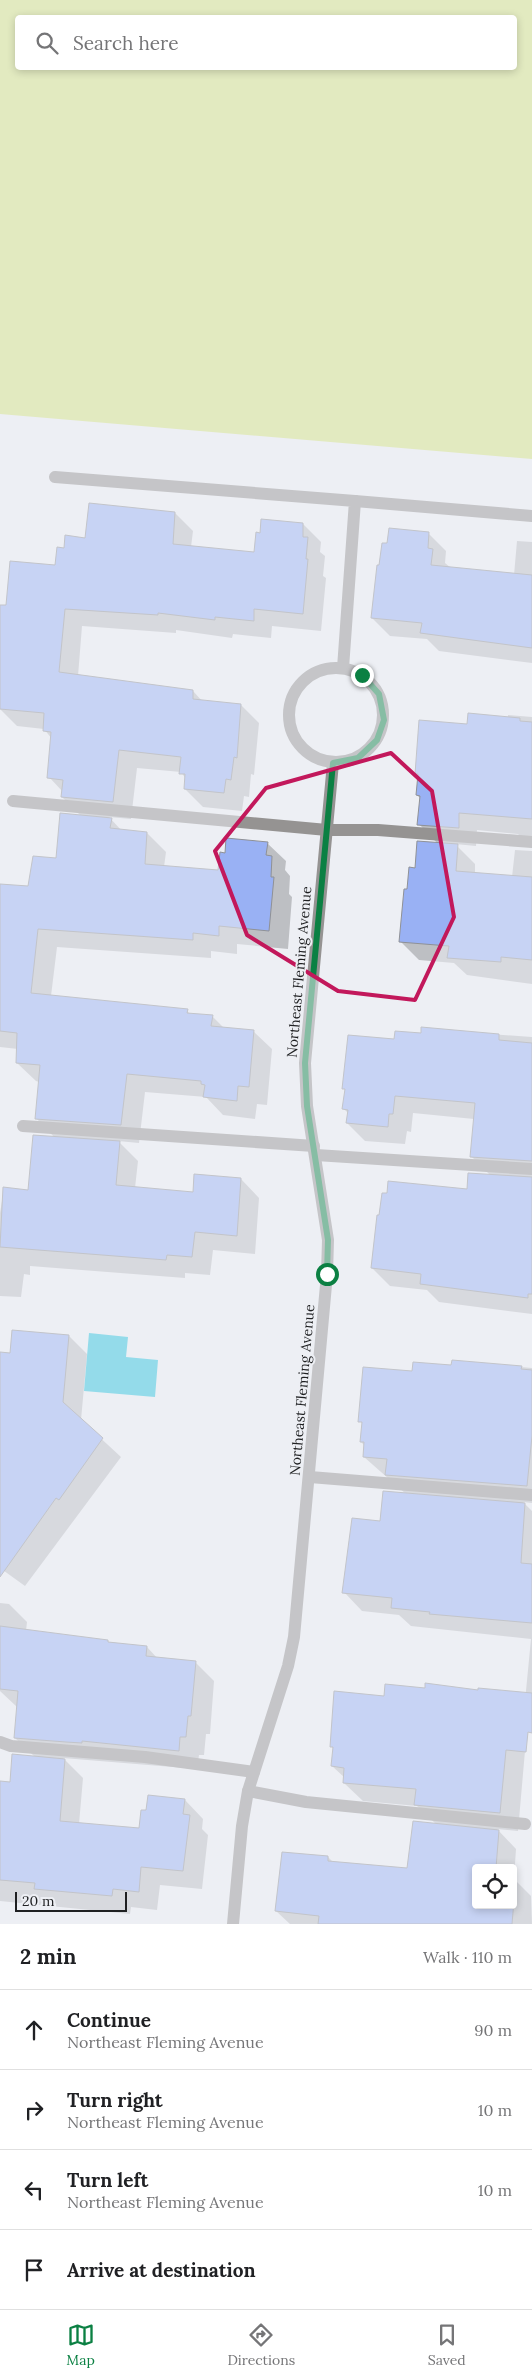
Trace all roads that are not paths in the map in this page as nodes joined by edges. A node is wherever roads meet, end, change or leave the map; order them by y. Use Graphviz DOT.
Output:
graph roads {
  1 [pos="55,477"];
  2 [pos="355,500"];
  3 [pos="532,516"];
  4 [pos="343,668"];
  5 [pos="333,763"];
  6 [pos="13,801"];
  7 [pos="327,830"];
  8 [pos="532,842"];
  9 [pos="23,1126"];
  10 [pos="315,1150"];
  11 [pos="532,1169"];
  12 [pos="310,1477"];
  13 [pos="532,1495"];
  14 [pos="0,1742"];
  15 [pos="254,1772"];
  16 [pos="248,1791"];
  17 [pos="525,1824"];
  18 [pos="233,1924"];
  1 -- 2 [label="street"];
  2 -- 3 [label="street"];
  2 -- 4 [label="street"];
  4 -- 5 [label="street"];
  4 -- 5 [label="street"];
  5 -- 7 [label="street, Northeast Fleming Avenue"];
  6 -- 7 [label="street"];
  7 -- 8 [label="street"];
  7 -- 10 [label="street, Northeast Fleming Avenue"];
  9 -- 10 [label="street"];
  10 -- 11 [label="street"];
  10 -- 12 [label="street, Northeast Fleming Avenue"];
  12 -- 13 [label="street"];
  12 -- 15 [label="street, Northeast Fleming Avenue"];
  14 -- 15 [label="street"];
  15 -- 16 [label="street, Northeast Fleming Avenue"];
  16 -- 17 [label="street"];
  16 -- 18 [label="street, Northeast Fleming Avenue"];
}
